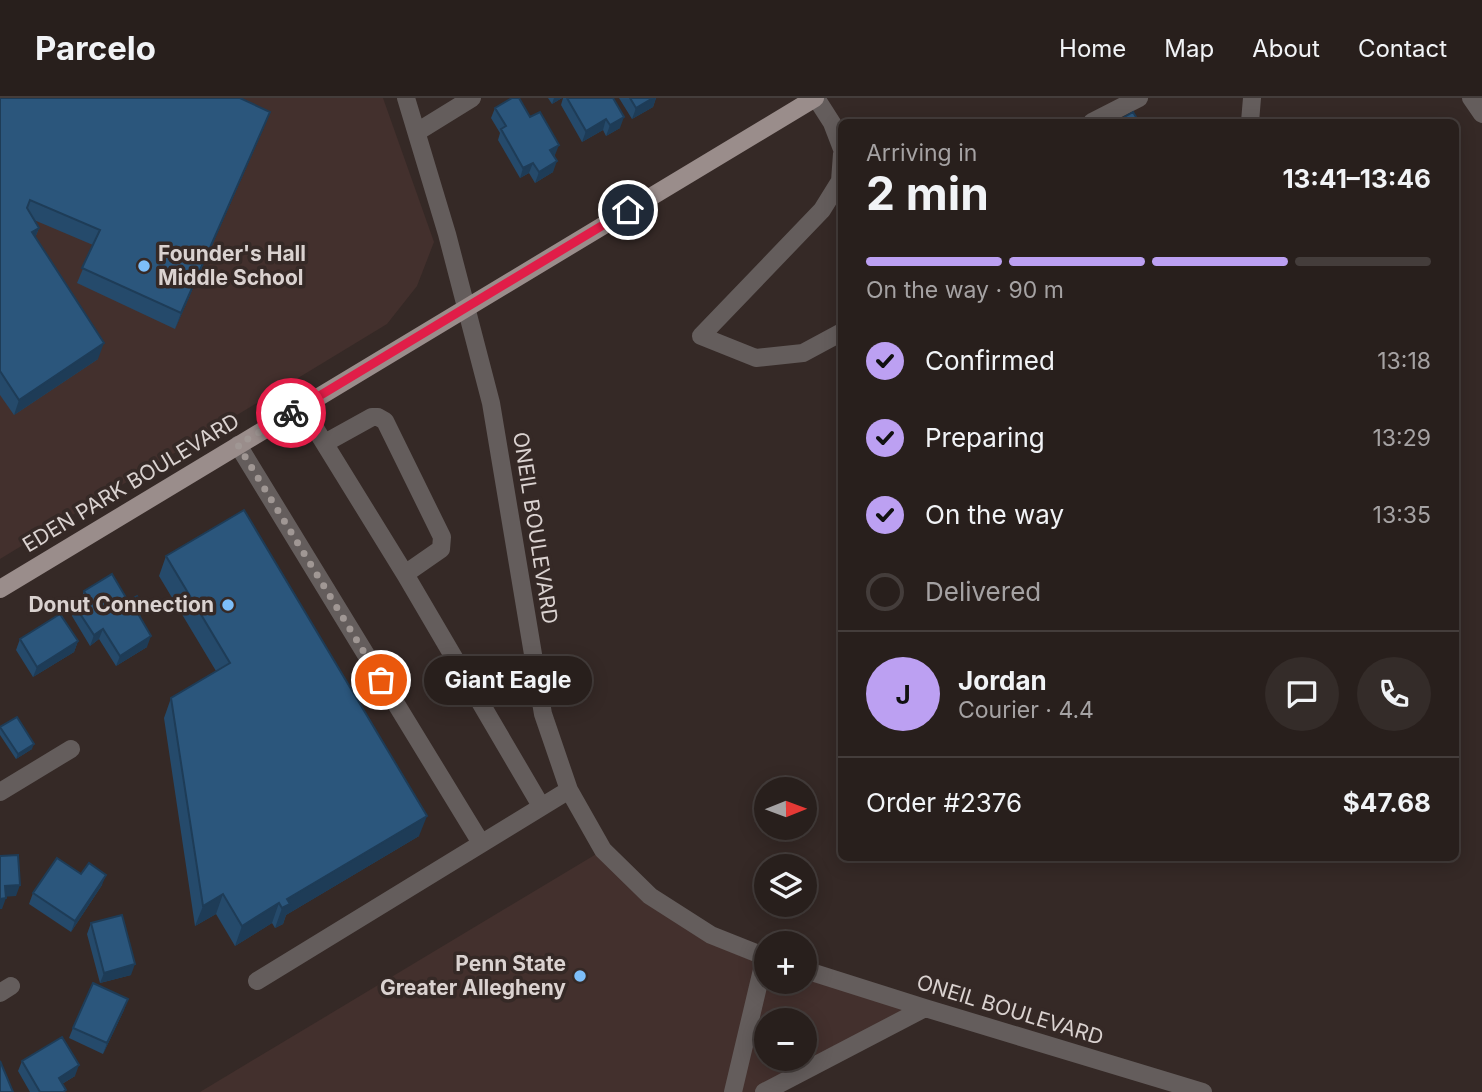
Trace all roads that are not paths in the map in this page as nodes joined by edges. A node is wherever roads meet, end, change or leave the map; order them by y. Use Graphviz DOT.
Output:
graph roads {
  1 [pos="406,98"];
  2 [pos="472,98"];
  3 [pos="816,98"];
  4 [pos="1139,98"];
  5 [pos="1252,98"];
  6 [pos="1471,98"];
  7 [pos="1482,114"];
  8 [pos="1098,119"];
  9 [pos="1251,119"];
  10 [pos="417,132"];
  11 [pos="838,140"];
  12 [pos="838,184"];
  13 [pos="466,308"];
  14 [pos="838,334"];
  15 [pos="302,407"];
  16 [pos="325,443"];
  17 [pos="238,445"];
  18 [pos="405,574"];
  19 [pos="0,589"];
  20 [pos="71,749"];
  21 [pos="569,790"];
  22 [pos="0,792"];
  23 [pos="541,806"];
  24 [pos="481,843"];
  25 [pos="754,952"];
  26 [pos="817,974"];
  27 [pos="257,981"];
  28 [pos="757,994"];
  29 [pos="925,1008"];
  30 [pos="733,1092"];
  31 [pos="764,1092"];
  32 [pos="1203,1092"];
  1 -- 10 [label="street, ONEIL BOULEVARD"];
  2 -- 10 [label="street"];
  3 -- 11 [label="street"];
  3 -- 13 [label="main road, EDEN PARK BOULEVARD"];
  4 -- 8 [label="street"];
  5 -- 9 [label="street"];
  6 -- 7 [label="street"];
  10 -- 13 [label="street, ONEIL BOULEVARD"];
  12 -- 14 [label="street"];
  13 -- 15 [label="main road, EDEN PARK BOULEVARD"];
  13 -- 21 [label="street, ONEIL BOULEVARD"];
  15 -- 16 [label="street"];
  15 -- 17 [label="main road, EDEN PARK BOULEVARD"];
  16 -- 18 [label="street"];
  16 -- 18 [label="street"];
  17 -- 19 [label="main road, EDEN PARK BOULEVARD"];
  17 -- 24 [label="street"];
  18 -- 23 [label="street"];
  20 -- 22 [label="street"];
  21 -- 23 [label="street"];
  21 -- 25 [label="street, ONEIL BOULEVARD"];
  23 -- 24 [label="street"];
  24 -- 27 [label="street"];
  26 -- 29 [label="street, ONEIL BOULEVARD"];
  28 -- 30 [label="street"];
  29 -- 31 [label="street"];
  29 -- 32 [label="street, ONEIL BOULEVARD"];
}
